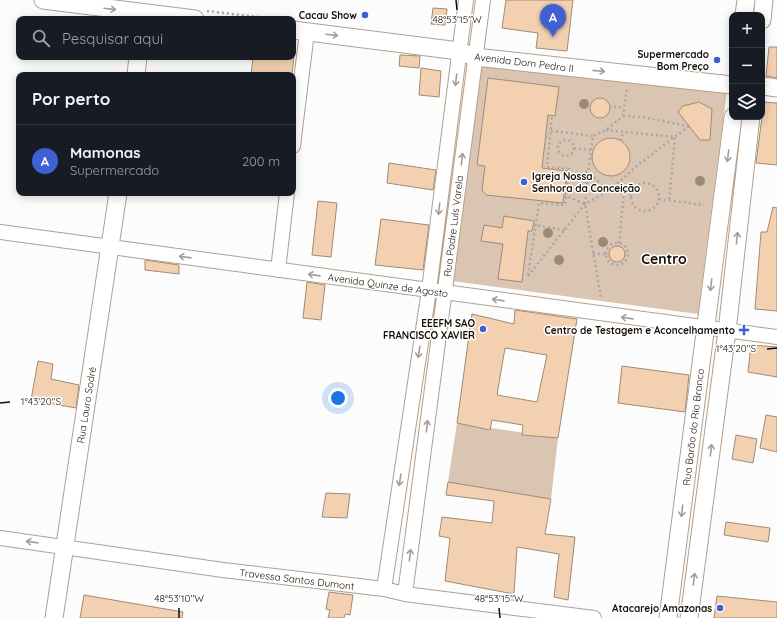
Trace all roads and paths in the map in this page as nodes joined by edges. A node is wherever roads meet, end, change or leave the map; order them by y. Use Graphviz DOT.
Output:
graph roads {
  1 [pos="43,0"];
  2 [pos="466,0"];
  3 [pos="483,0"];
  4 [pos="746,0"];
  5 [pos="764,0"];
  6 [pos="145,11"];
  7 [pos="744,12"];
  8 [pos="763,12"];
  9 [pos="176,16"];
  10 [pos="300,31"];
  11 [pos="467,54"];
  12 [pos="138,60"];
  13 [pos="136,72"];
  14 [pos="729,85"];
  15 [pos="765,86"];
  16 [pos="627,87"];
  17 [pos="777,88"];
  18 [pos="296,97"];
  19 [pos="609,106"];
  20 [pos="624,108"];
  21 [pos="552,116"];
  22 [pos="623,116"];
  23 [pos="733,120"];
  24 [pos="751,120"];
  25 [pos="606,130"];
  26 [pos="550,131"];
  27 [pos="623,132"];
  28 [pos="593,136"];
  29 [pos="675,137"];
  30 [pos="546,138"];
  31 [pos="550,138"];
  32 [pos="621,141"];
  33 [pos="574,148"];
  34 [pos="591,150"];
  35 [pos="588,172"];
  36 [pos="567,178"];
  37 [pos="566,187"];
  38 [pos="586,189"];
  39 [pos="609,191"];
  40 [pos="624,193"];
  41 [pos="632,194"];
  42 [pos="565,195"];
  43 [pos="118,196"];
  44 [pos="288,196"];
  45 [pos="659,199"];
  46 [pos="669,201"];
  47 [pos="585,204"];
  48 [pos="704,205"];
  49 [pos="534,225"];
  50 [pos="565,230"];
  51 [pos="0,232"];
  52 [pos="619,243"];
  53 [pos="110,247"];
  54 [pos="593,254"];
  55 [pos="606,254"];
  56 [pos="278,270"];
  57 [pos="429,290"];
  58 [pos="444,292"];
  59 [pos="601,298"];
  60 [pos="706,329"];
  61 [pos="727,331"];
  62 [pos="777,337"];
  63 [pos="0,538"];
  64 [pos="64,547"];
  65 [pos="384,589"];
  66 [pos="405,594"];
  67 [pos="54,618"];
  68 [pos="594,618"];
  69 [pos="668,618"];
  70 [pos="689,618"];
  1 -- 6 [label="street, one-way"];
  2 -- 11 [label="street, Rua Padre Luís Varela"];
  3 -- 11 [label="street, Rua Padre Luís Varela"];
  4 -- 7 [label="street"];
  5 -- 8 [label="street"];
  6 -- 9 [label="street"];
  10 -- 11 [label="street, Avenida Dom Pedro II, one-way"];
  10 -- 18 [label="street"];
  11 -- 14 [label="street, Avenida Dom Pedro II, one-way"];
  11 -- 57 [label="street, Rua Padre Luís Varela, one-way"];
  58 -- 11 [label="street, Rua Padre Luís Varela, one-way"];
  12 -- 13 [label="street"];
  15 -- 17 [label="street"];
  16 -- 20 [label="path"];
  19 -- 20 [label="path"];
  20 -- 22 [label="path"];
  21 -- 26 [label="path"];
  22 -- 25 [label="path"];
  22 -- 29 [label="path"];
  23 -- 60 [label="street, Rua Barão do Rio Branco, one-way"];
  61 -- 24 [label="street, Rua Barão do Rio Branco, one-way"];
  25 -- 27 [label="path"];
  25 -- 28 [label="path"];
  26 -- 28 [label="path"];
  26 -- 31 [label="path"];
  27 -- 29 [label="path"];
  27 -- 32 [label="path"];
  28 -- 34 [label="path"];
  29 -- 39 [label="path"];
  29 -- 46 [label="path"];
  30 -- 31 [label="path"];
  31 -- 36 [label="path"];
  33 -- 33 [label="path"];
  33 -- 34 [label="path"];
  34 -- 35 [label="path"];
  35 -- 36 [label="path"];
  35 -- 38 [label="path"];
  35 -- 39 [label="path"];
  36 -- 37 [label="path"];
  37 -- 38 [label="path"];
  37 -- 42 [label="path"];
  38 -- 39 [label="path"];
  38 -- 47 [label="path"];
  39 -- 40 [label="path"];
  39 -- 47 [label="path"];
  40 -- 41 [label="path"];
  40 -- 52 [label="path"];
  41 -- 45 [label="path"];
  41 -- 45 [label="path"];
  42 -- 47 [label="path"];
  42 -- 49 [label="path"];
  43 -- 53 [label="street, Rua Lauro Sodré"];
  44 -- 56 [label="street"];
  45 -- 46 [label="path"];
  46 -- 48 [label="path"];
  47 -- 50 [label="path"];
  47 -- 54 [label="path"];
  49 -- 50 [label="path"];
  49 -- 50 [label="path"];
  51 -- 53 [label="street, Avenida Quinze de Agosto"];
  52 -- 55 [label="path"];
  52 -- 55 [label="path"];
  56 -- 53 [label="street, Avenida Quinze de Agosto, one-way"];
  53 -- 64 [label="street, Rua Lauro Sodré"];
  54 -- 55 [label="path"];
  54 -- 59 [label="path"];
  57 -- 56 [label="street, Avenida Quinze de Agosto, one-way"];
  57 -- 58 [label="street, Avenida Quinze de Agosto"];
  57 -- 65 [label="street, Rua Padre Luís Varela, one-way"];
  60 -- 58 [label="street, Avenida Quinze de Agosto, one-way"];
  66 -- 58 [label="street, Rua Padre Luís Varela, one-way"];
  60 -- 61 [label="street, Avenida Quinze de Agosto"];
  60 -- 69 [label="street, Rua Barão do Rio Branco, one-way"];
  61 -- 62 [label="street, Avenida Quinze de Agosto"];
  70 -- 61 [label="street, Rua Barão do Rio Branco, one-way"];
  64 -- 63 [label="street, Travessa Santos Dumont, one-way"];
  64 -- 65 [label="street, Travessa Santos Dumont"];
  64 -- 67 [label="street, Rua Lauro Sodré"];
  65 -- 66 [label="street, Travessa Santos Dumont"];
  66 -- 68 [label="street, Travessa Santos Dumont"];
}
